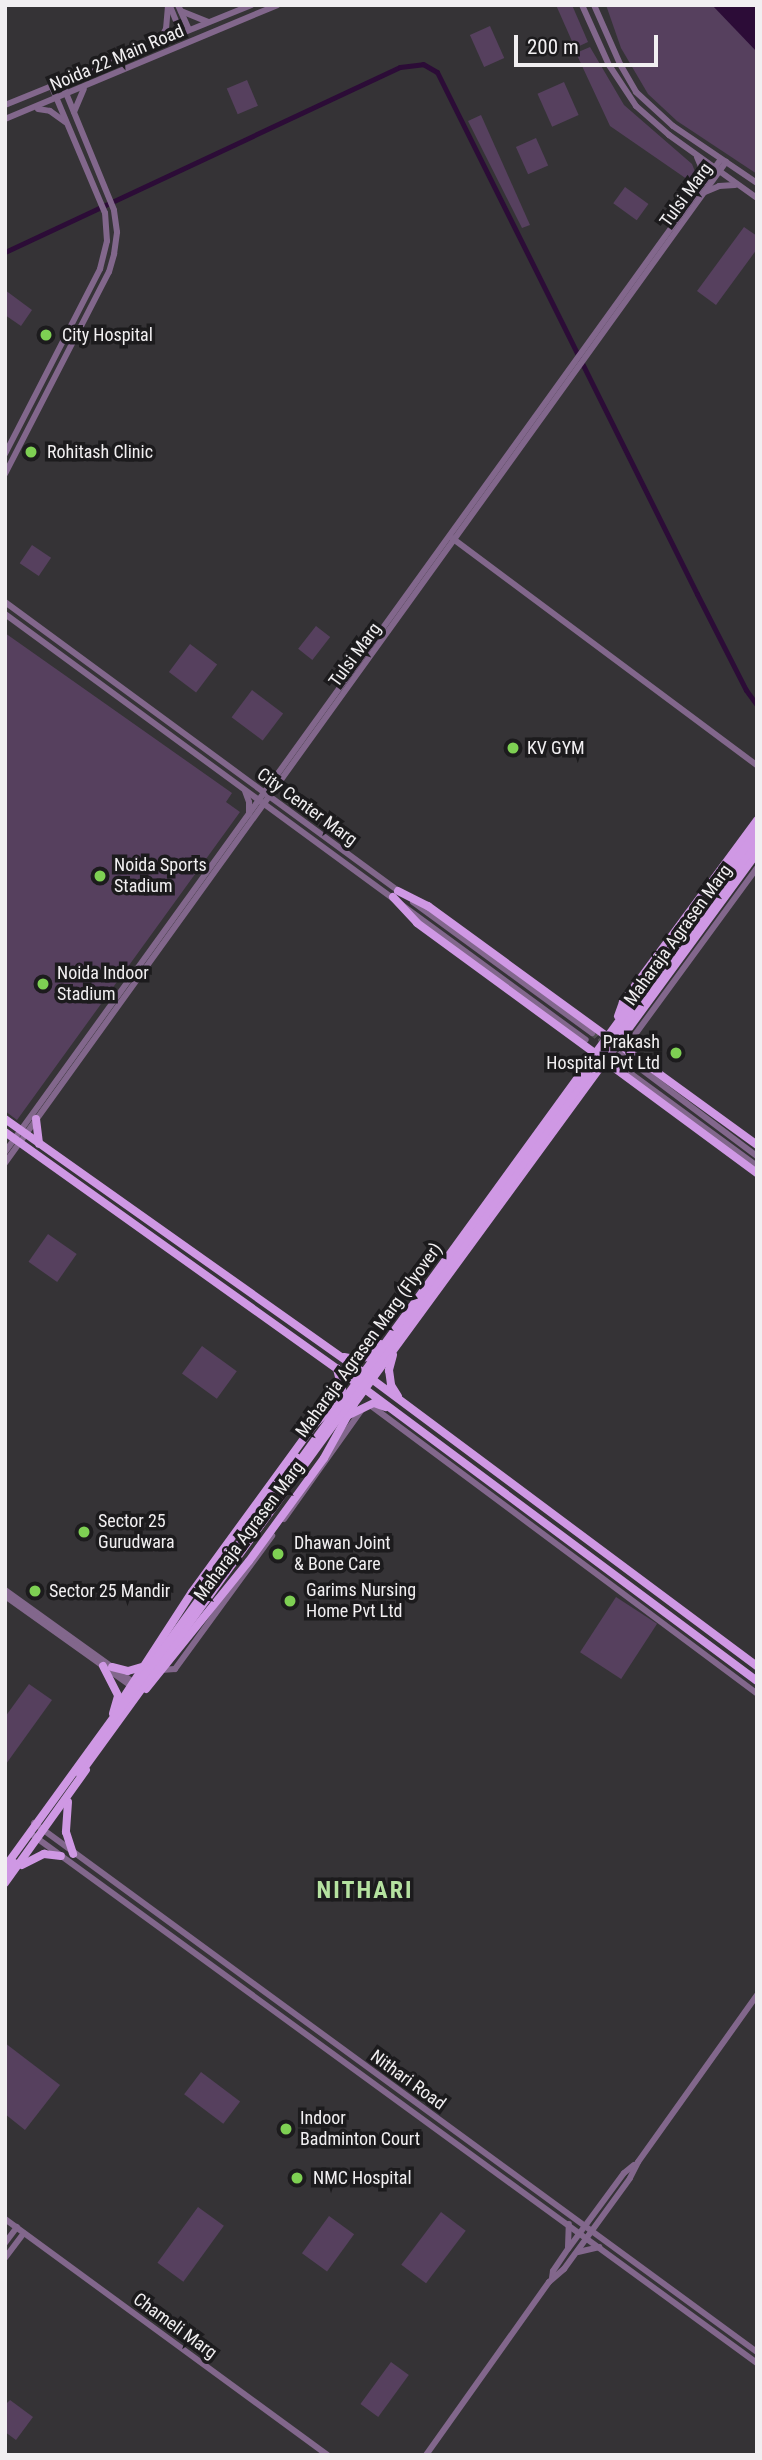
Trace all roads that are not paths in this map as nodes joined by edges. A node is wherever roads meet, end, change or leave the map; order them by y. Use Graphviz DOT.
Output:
graph roads {
  1 [pos="169,5"];
  2 [pos="251,5"];
  3 [pos="278,5"];
  4 [pos="582,5"];
  5 [pos="594,5"];
  6 [pos="180,8"];
  7 [pos="209,22"];
  8 [pos="185,31"];
  9 [pos="157,43"];
  10 [pos="61,81"];
  11 [pos="51,85"];
  12 [pos="85,87"];
  13 [pos="67,95"];
  14 [pos="57,99"];
  15 [pos="5,105"];
  16 [pos="32,109"];
  17 [pos="74,112"];
  18 [pos="5,118"];
  19 [pos="69,125"];
  20 [pos="697,155"];
  21 [pos="723,161"];
  22 [pos="717,170"];
  23 [pos="757,183"];
  24 [pos="740,186"];
  25 [pos="704,188"];
  26 [pos="757,198"];
  27 [pos="88,291"];
  28 [pos="97,295"];
  29 [pos="5,454"];
  30 [pos="5,474"];
  31 [pos="452,538"];
  32 [pos="5,602"];
  33 [pos="5,614"];
  34 [pos="757,765"];
  35 [pos="278,786"];
  36 [pos="244,789"];
  37 [pos="267,795"];
  38 [pos="262,802"];
  39 [pos="279,804"];
  40 [pos="278,814"];
  41 [pos="252,817"];
  42 [pos="757,822"];
  43 [pos="757,831"];
  44 [pos="757,841"];
  45 [pos="757,853"];
  46 [pos="757,859"];
  47 [pos="757,868"];
  48 [pos="395,894"];
  49 [pos="158,948"];
  50 [pos="657,963"];
  51 [pos="671,971"];
  52 [pos="618,1016"];
  53 [pos="630,1027"];
  54 [pos="592,1033"];
  55 [pos="605,1035"];
  56 [pos="586,1041"];
  57 [pos="623,1050"];
  58 [pos="593,1052"];
  59 [pos="612,1064"];
  60 [pos="5,1119"];
  61 [pos="36,1119"];
  62 [pos="5,1132"];
  63 [pos="20,1136"];
  64 [pos="39,1144"];
  65 [pos="757,1145"];
  66 [pos="5,1152"];
  67 [pos="757,1156"];
  68 [pos="5,1163"];
  69 [pos="757,1166"];
  70 [pos="505,1172"];
  71 [pos="757,1173"];
  72 [pos="518,1180"];
  73 [pos="394,1349"];
  74 [pos="375,1350"];
  75 [pos="338,1355"];
  76 [pos="337,1369"];
  77 [pos="360,1370"];
  78 [pos="352,1379"];
  79 [pos="374,1382"];
  80 [pos="367,1391"];
  81 [pos="338,1401"];
  82 [pos="400,1401"];
  83 [pos="367,1405"];
  84 [pos="394,1411"];
  85 [pos="350,1413"];
  86 [pos="5,1590"];
  87 [pos="5,1595"];
  88 [pos="194,1620"];
  89 [pos="174,1635"];
  90 [pos="145,1665"];
  91 [pos="108,1666"];
  92 [pos="757,1666"];
  93 [pos="161,1670"];
  94 [pos="757,1681"];
  95 [pos="132,1684"];
  96 [pos="757,1693"];
  97 [pos="113,1713"];
  98 [pos="69,1795"];
  99 [pos="34,1824"];
  100 [pos="28,1832"];
  101 [pos="41,1835"];
  102 [pos="73,1854"];
  103 [pos="61,1856"];
  104 [pos="5,1865"];
  105 [pos="15,1870"];
  106 [pos="5,1876"];
  107 [pos="5,1883"];
  108 [pos="230,1974"];
  109 [pos="757,1995"];
  110 [pos="638,2162"];
  111 [pos="593,2215"];
  112 [pos="573,2218"];
  113 [pos="5,2219"];
  114 [pos="600,2219"];
  115 [pos="569,2224"];
  116 [pos="17,2227"];
  117 [pos="588,2229"];
  118 [pos="24,2233"];
  119 [pos="583,2235"];
  120 [pos="604,2240"];
  121 [pos="5,2243"];
  122 [pos="599,2247"];
  123 [pos="568,2249"];
  124 [pos="575,2253"];
  125 [pos="5,2258"];
  126 [pos="552,2278"];
  127 [pos="757,2352"];
  128 [pos="757,2363"];
  129 [pos="328,2455"];
  130 [pos="426,2455"];
  1 -- 8 [label="street"];
  1 -- 9 [label="street"];
  2 -- 7 [label="street, Noida 22 Main Road"];
  3 -- 12 [label="street, Noida 22 Main Road"];
  4 -- 20 [label="street"];
  5 -- 21 [label="street"];
  6 -- 7 [label="street"];
  6 -- 8 [label="street"];
  7 -- 8 [label="street, Noida 22 Main Road"];
  8 -- 9 [label="street, Noida 22 Main Road"];
  9 -- 10 [label="street, Noida 22 Main Road"];
  10 -- 11 [label="street, Noida 22 Main Road"];
  10 -- 13 [label="street"];
  11 -- 14 [label="street"];
  11 -- 15 [label="street, Noida 22 Main Road"];
  12 -- 13 [label="street, Noida 22 Main Road"];
  12 -- 17 [label="street"];
  13 -- 14 [label="street, Noida 22 Main Road"];
  13 -- 17 [label="street"];
  14 -- 16 [label="street, Noida 22 Main Road"];
  14 -- 19 [label="street"];
  16 -- 18 [label="street, Noida 22 Main Road"];
  16 -- 19 [label="street"];
  17 -- 28 [label="street"];
  19 -- 27 [label="street"];
  20 -- 22 [label="street"];
  20 -- 25 [label="street"];
  21 -- 22 [label="street, Tulsi Marg"];
  21 -- 23 [label="street"];
  22 -- 24 [label="street"];
  22 -- 25 [label="street, Tulsi Marg"];
  24 -- 25 [label="street"];
  24 -- 26 [label="street"];
  25 -- 31 [label="street, Tulsi Marg"];
  27 -- 28 [label="street"];
  27 -- 29 [label="street"];
  28 -- 30 [label="street"];
  31 -- 34 [label="street"];
  31 -- 35 [label="street, Tulsi Marg"];
  31 -- 37 [label="street, Tulsi Marg"];
  32 -- 37 [label="street, City Center Marg"];
  33 -- 36 [label="street, City Center Marg"];
  35 -- 37 [label="street, Tulsi Marg"];
  35 -- 39 [label="street"];
  36 -- 38 [label="street, City Center Marg"];
  36 -- 41 [label="street"];
  37 -- 38 [label="street, Tulsi Marg"];
  37 -- 39 [label="street, City Center Marg"];
  38 -- 40 [label="street, City Center Marg"];
  38 -- 41 [label="street, Tulsi Marg"];
  39 -- 48 [label="street, City Center Marg"];
  40 -- 41 [label="street"];
  40 -- 48 [label="street, City Center Marg"];
  41 -- 49 [label="street, Tulsi Marg"];
  42 -- 50 [label="main road, Maharaja Agrasen Marg"];
  42 -- 52 [label="main road"];
  43 -- 89 [label="main road, Maharaja Agrasen Marg (Flyover), bridge"];
  44 -- 88 [label="main road, Maharaja Agrasen Marg (Flyover), bridge"];
  45 -- 51 [label="main road, Maharaja Agrasen Marg"];
  46 -- 53 [label="main road"];
  47 -- 57 [label="street"];
  48 -- 54 [label="street, City Center Marg"];
  48 -- 55 [label="main road"];
  48 -- 56 [label="street, City Center Marg"];
  48 -- 58 [label="main road"];
  49 -- 61 [label="street, Tulsi Marg"];
  49 -- 63 [label="street, Tulsi Marg"];
  50 -- 51 [label="main road"];
  50 -- 52 [label="main road, Maharaja Agrasen Marg"];
  51 -- 53 [label="main road, Maharaja Agrasen Marg"];
  52 -- 55 [label="main road, Maharaja Agrasen Marg"];
  53 -- 57 [label="main road, Maharaja Agrasen Marg"];
  55 -- 58 [label="main road, Maharaja Agrasen Marg"];
  57 -- 59 [label="main road, Maharaja Agrasen Marg"];
  57 -- 65 [label="main road"];
  57 -- 67 [label="street"];
  58 -- 70 [label="main road, Maharaja Agrasen Marg"];
  59 -- 69 [label="street"];
  59 -- 71 [label="main road"];
  59 -- 72 [label="main road, Maharaja Agrasen Marg"];
  60 -- 63 [label="main road"];
  61 -- 63 [label="street, Tulsi Marg"];
  61 -- 64 [label="main road"];
  62 -- 63 [label="main road"];
  63 -- 64 [label="main road"];
  63 -- 66 [label="street, Tulsi Marg"];
  63 -- 68 [label="street, Tulsi Marg"];
  63 -- 76 [label="main road"];
  64 -- 75 [label="main road"];
  70 -- 72 [label="main road"];
  70 -- 74 [label="main road, Maharaja Agrasen Marg"];
  72 -- 73 [label="main road, Maharaja Agrasen Marg"];
  73 -- 79 [label="main road, Maharaja Agrasen Marg"];
  73 -- 82 [label="main road"];
  74 -- 75 [label="main road"];
  74 -- 77 [label="main road, Maharaja Agrasen Marg"];
  75 -- 77 [label="main road"];
  76 -- 78 [label="main road"];
  76 -- 81 [label="main road"];
  77 -- 78 [label="main road, Maharaja Agrasen Marg"];
  77 -- 79 [label="main road"];
  78 -- 80 [label="main road"];
  78 -- 81 [label="main road, Maharaja Agrasen Marg"];
  79 -- 80 [label="main road, Maharaja Agrasen Marg"];
  79 -- 82 [label="main road"];
  80 -- 84 [label="main road"];
  80 -- 85 [label="main road, Maharaja Agrasen Marg"];
  81 -- 89 [label="main road, bridge"];
  81 -- 90 [label="main road, Maharaja Agrasen Marg"];
  82 -- 92 [label="main road"];
  83 -- 84 [label="main road"];
  83 -- 85 [label="main road"];
  83 -- 93 [label="street"];
  83 -- 96 [label="street"];
  84 -- 94 [label="main road"];
  85 -- 88 [label="main road, bridge"];
  85 -- 93 [label="main road, Maharaja Agrasen Marg"];
  86 -- 91 [label="street"];
  87 -- 91 [label="street"];
  88 -- 106 [label="main road, Maharaja Agrasen Marg (Flyover), bridge"];
  89 -- 104 [label="main road, Maharaja Agrasen Marg (Flyover), bridge"];
  90 -- 91 [label="main road"];
  90 -- 95 [label="main road, Maharaja Agrasen Marg"];
  91 -- 95 [label="street"];
  91 -- 97 [label="main road"];
  93 -- 98 [label="main road, Maharaja Agrasen Marg"];
  95 -- 97 [label="main road, Maharaja Agrasen Marg"];
  97 -- 99 [label="main road, Maharaja Agrasen Marg"];
  98 -- 101 [label="main road, Maharaja Agrasen Marg"];
  98 -- 102 [label="main road"];
  99 -- 100 [label="main road, Maharaja Agrasen Marg"];
  99 -- 101 [label="street"];
  100 -- 101 [label="street"];
  100 -- 104 [label="main road, Maharaja Agrasen Marg"];
  101 -- 102 [label="street, Nithari Road"];
  101 -- 103 [label="street"];
  101 -- 105 [label="main road, Maharaja Agrasen Marg"];
  102 -- 108 [label="street, Nithari Road"];
  103 -- 105 [label="main road"];
  103 -- 108 [label="street"];
  105 -- 107 [label="main road, Maharaja Agrasen Marg"];
  108 -- 112 [label="street, Nithari Road"];
  108 -- 115 [label="street, Nithari Road"];
  109 -- 110 [label="street"];
  110 -- 111 [label="street"];
  110 -- 114 [label="street"];
  111 -- 112 [label="street"];
  111 -- 117 [label="street"];
  112 -- 117 [label="street, Nithari Road"];
  113 -- 116 [label="street, Chameli Marg"];
  114 -- 117 [label="street"];
  114 -- 120 [label="street"];
  115 -- 119 [label="street, Nithari Road"];
  115 -- 123 [label="street"];
  116 -- 118 [label="street, Chameli Marg"];
  116 -- 121 [label="street"];
  117 -- 119 [label="street"];
  117 -- 120 [label="street, Nithari Road"];
  118 -- 125 [label="street"];
  118 -- 129 [label="street, Chameli Marg"];
  119 -- 122 [label="street, Nithari Road"];
  119 -- 123 [label="street"];
  119 -- 124 [label="street"];
  120 -- 127 [label="street, Nithari Road"];
  122 -- 124 [label="street"];
  122 -- 128 [label="street, Nithari Road"];
  123 -- 126 [label="street"];
  124 -- 126 [label="street"];
  126 -- 130 [label="street"];
}
